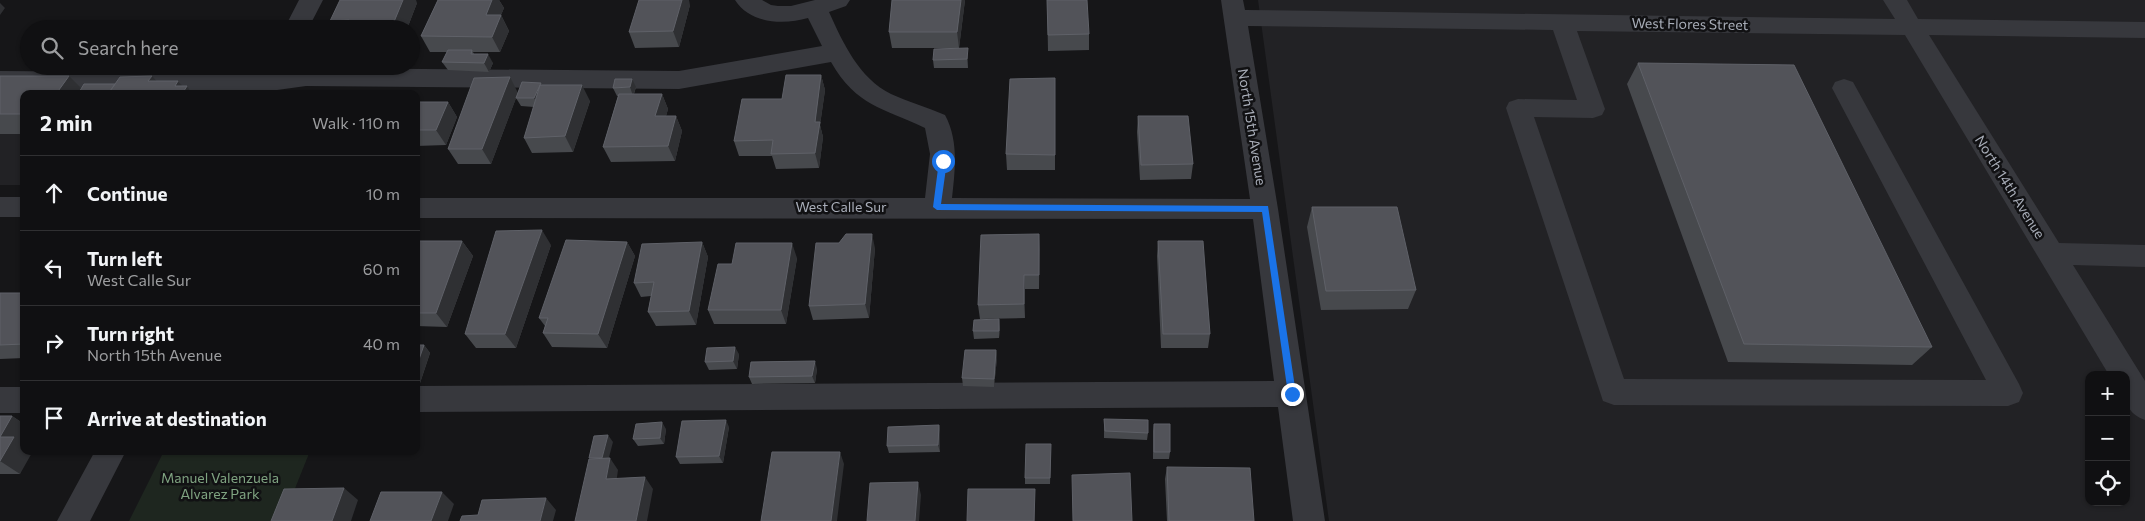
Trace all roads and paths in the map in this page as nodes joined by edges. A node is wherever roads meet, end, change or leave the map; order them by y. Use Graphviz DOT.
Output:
graph roads {
  1 [pos="311,0"];
  2 [pos="747,0"];
  3 [pos="1895,0"];
  4 [pos="826,4"];
  5 [pos="1233,9"];
  6 [pos="1469,11"];
  7 [pos="301,20"];
  8 [pos="1562,22"];
  9 [pos="1912,27"];
  10 [pos="2145,30"];
  11 [pos="837,52"];
  12 [pos="0,80"];
  13 [pos="271,81"];
  14 [pos="1844,88"];
  15 [pos="937,207"];
  16 [pos="0,208"];
  17 [pos="20,208"];
  18 [pos="420,208"];
  19 [pos="1265,209"];
  20 [pos="2052,254"];
  21 [pos="2145,256"];
  22 [pos="2123,371"];
  23 [pos="2130,383"];
  24 [pos="1292,394"];
  25 [pos="420,399"];
  26 [pos="0,400"];
  27 [pos="20,400"];
  28 [pos="2145,407"];
  29 [pos="109,455"];
  30 [pos="73,521"];
  31 [pos="1309,521"];
  1 -- 7 [label="street"];
  2 -- 4 [label="street"];
  3 -- 9 [label="street, North 14th Avenue"];
  4 -- 11 [label="street"];
  5 -- 6 [label="street, West Flores Street"];
  5 -- 19 [label="street, North 15th Avenue"];
  6 -- 8 [label="street, West Flores Street"];
  8 -- 9 [label="street, West Flores Street"];
  8 -- 14 [label="street"];
  9 -- 10 [label="street, West Flores Street"];
  9 -- 20 [label="street, North 14th Avenue"];
  11 -- 13 [label="street"];
  11 -- 15 [label="street"];
  12 -- 13 [label="street"];
  15 -- 18 [label="street, West Calle Sur"];
  15 -- 19 [label="street, West Calle Sur"];
  16 -- 17 [label="street"];
  19 -- 24 [label="street, North 15th Avenue"];
  20 -- 21 [label="street"];
  20 -- 22 [label="street, North 14th Avenue"];
  23 -- 28 [label="street, North 14th Avenue"];
  24 -- 25 [label="street"];
  24 -- 31 [label="street, North 15th Avenue"];
  26 -- 27 [label="street"];
  29 -- 30 [label="street"];
}
